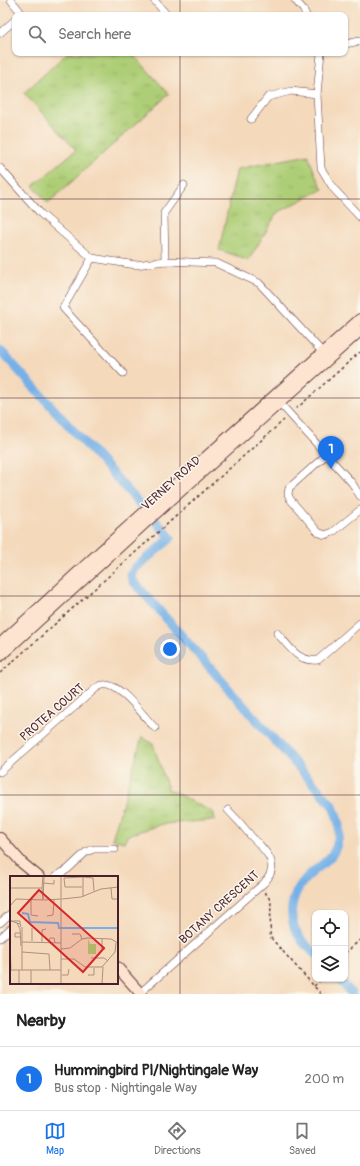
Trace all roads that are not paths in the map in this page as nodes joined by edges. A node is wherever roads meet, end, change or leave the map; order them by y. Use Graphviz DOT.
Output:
graph roads {
  1 [pos="11,0"];
  2 [pos="154,0"];
  3 [pos="295,0"];
  4 [pos="20,12"];
  5 [pos="164,12"];
  6 [pos="304,12"];
  7 [pos="12,23"];
  8 [pos="0,33"];
  9 [pos="360,42"];
  10 [pos="348,44"];
  11 [pos="321,56"];
  12 [pos="317,94"];
  13 [pos="250,119"];
  14 [pos="0,168"];
  15 [pos="184,185"];
  16 [pos="360,217"];
  17 [pos="92,258"];
  18 [pos="165,261"];
  19 [pos="360,319"];
  20 [pos="360,331"];
  21 [pos="326,356"];
  22 [pos="123,373"];
  23 [pos="277,400"];
  24 [pos="326,455"];
  25 [pos="360,496"];
  26 [pos="360,510"];
  27 [pos="141,521"];
  28 [pos="360,623"];
  29 [pos="277,633"];
  30 [pos="0,644"];
  31 [pos="0,656"];
  32 [pos="155,728"];
  33 [pos="0,772"];
  34 [pos="228,810"];
  35 [pos="0,838"];
  36 [pos="115,849"];
  37 [pos="22,863"];
  38 [pos="68,869"];
  39 [pos="30,876"];
  40 [pos="38,876"];
  41 [pos="57,876"];
  42 [pos="63,876"];
  43 [pos="10,914"];
  44 [pos="0,923"];
  45 [pos="10,929"];
  46 [pos="0,938"];
  47 [pos="118,968"];
  48 [pos="141,994"];
  1 -- 4 [label="street"];
  2 -- 5 [label="street"];
  3 -- 6 [label="street"];
  7 -- 8 [label="street"];
  9 -- 10 [label="street"];
  11 -- 12 [label="street"];
  12 -- 13 [label="street"];
  12 -- 16 [label="street"];
  14 -- 17 [label="street"];
  15 -- 18 [label="street"];
  17 -- 18 [label="street"];
  17 -- 22 [label="street"];
  18 -- 21 [label="street"];
  19 -- 21 [label="street, VERNEY ROAD"];
  20 -- 21 [label="street, VERNEY ROAD"];
  21 -- 23 [label="street, VERNEY ROAD"];
  23 -- 24 [label="street"];
  23 -- 27 [label="street, VERNEY ROAD"];
  24 -- 25 [label="street"];
  24 -- 26 [label="street"];
  27 -- 30 [label="street, VERNEY ROAD"];
  27 -- 31 [label="street, VERNEY ROAD"];
  28 -- 29 [label="street"];
  32 -- 33 [label="street, PROTEA COURT"];
  34 -- 48 [label="street, BOTANY CRESCENT"];
  35 -- 37 [label="street"];
  36 -- 38 [label="street"];
  37 -- 39 [label="street"];
  37 -- 40 [label="street"];
  38 -- 41 [label="street"];
  38 -- 42 [label="street"];
  43 -- 44 [label="street"];
  45 -- 46 [label="street"];
  47 -- 48 [label="street"];
}
